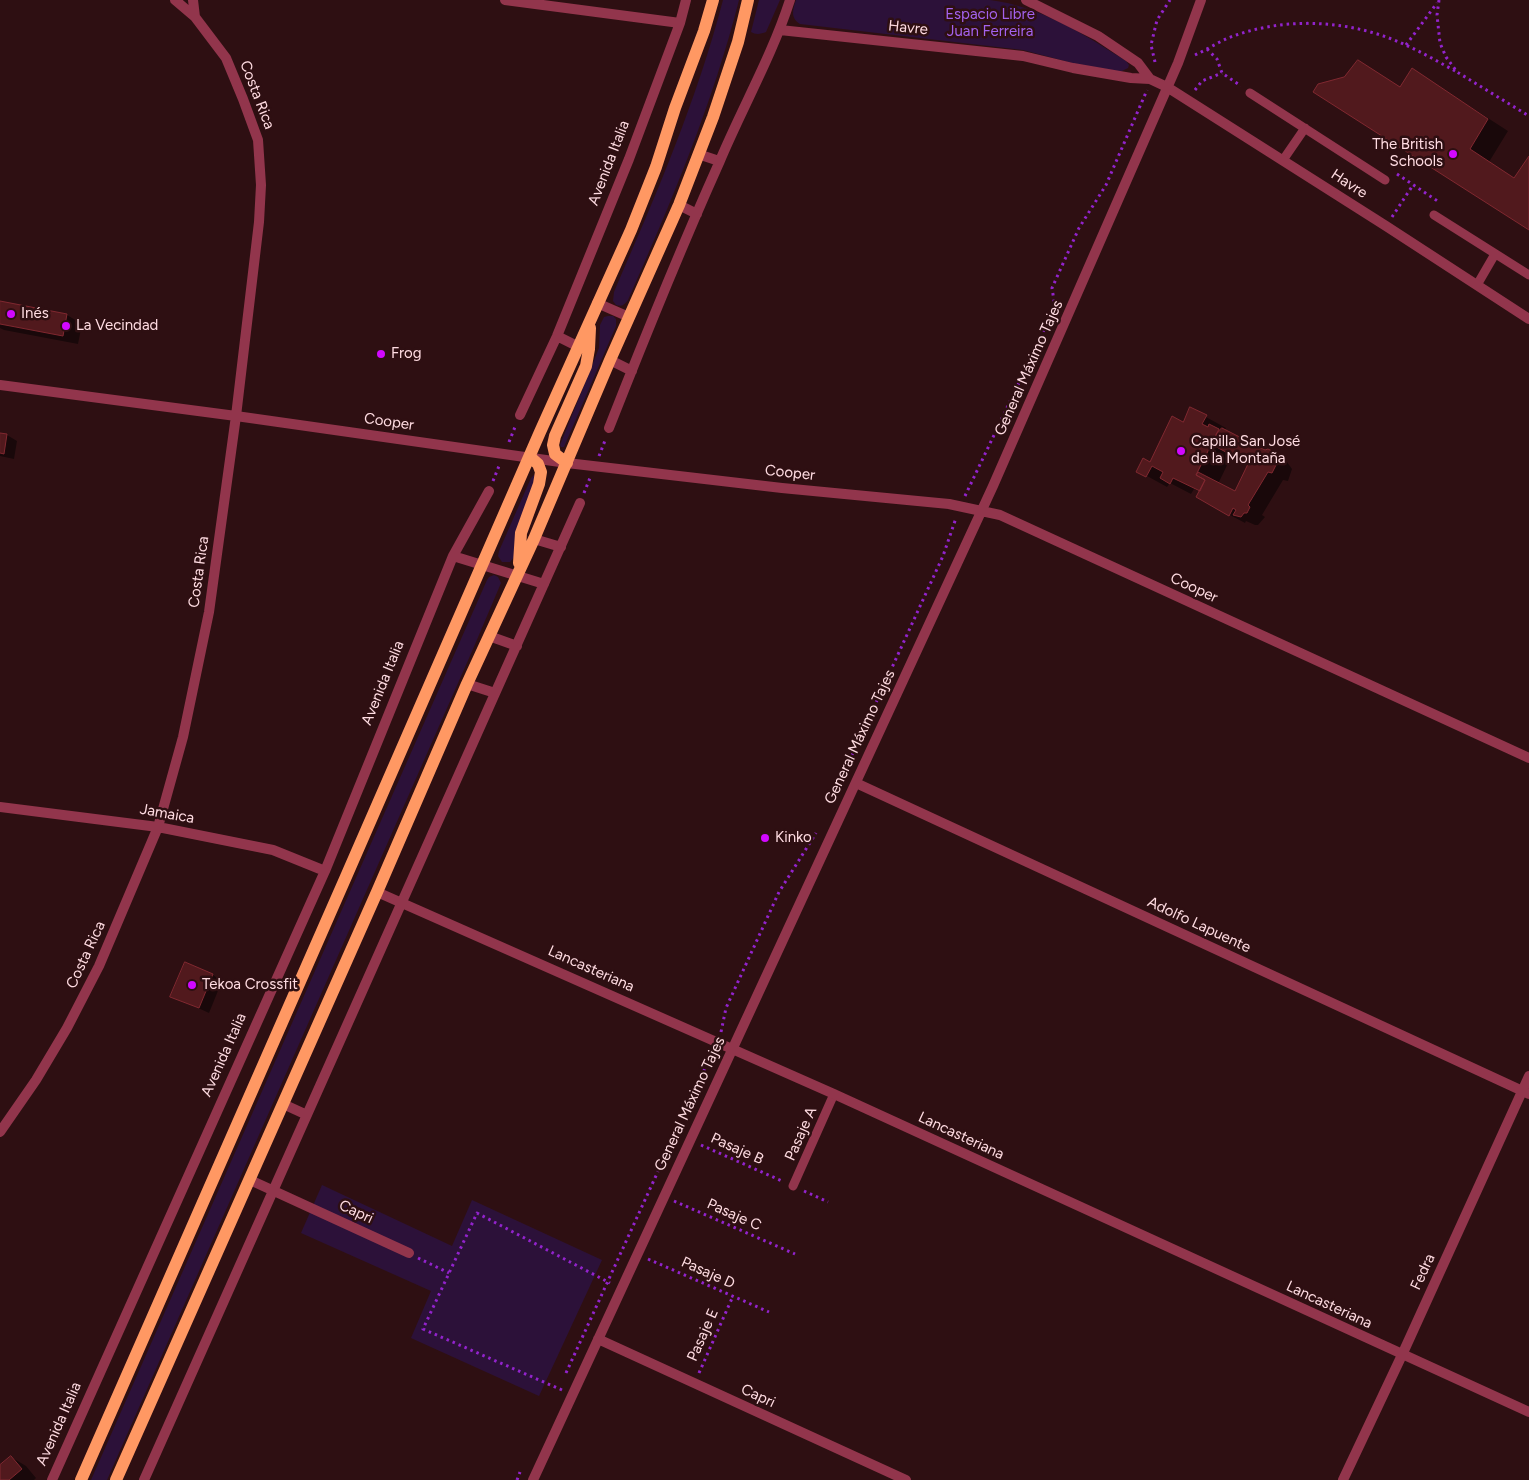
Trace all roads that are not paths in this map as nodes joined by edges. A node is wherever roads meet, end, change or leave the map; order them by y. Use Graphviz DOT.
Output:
graph roads {
  1 [pos="175,0"];
  2 [pos="193,0"];
  3 [pos="504,0"];
  4 [pos="686,0"];
  5 [pos="713,0"];
  6 [pos="748,0"];
  7 [pos="790,0"];
  8 [pos="1026,0"];
  9 [pos="1201,0"];
  10 [pos="195,16"];
  11 [pos="680,22"];
  12 [pos="780,30"];
  13 [pos="1150,79"];
  14 [pos="1167,86"];
  15 [pos="1250,93"];
  16 [pos="1305,128"];
  17 [pos="698,154"];
  18 [pos="1283,160"];
  19 [pos="720,161"];
  20 [pos="1385,180"];
  21 [pos="679,205"];
  22 [pos="696,214"];
  23 [pos="1434,215"];
  24 [pos="1496,254"];
  25 [pos="1529,275"];
  26 [pos="1477,286"];
  27 [pos="598,303"];
  28 [pos="629,317"];
  29 [pos="1529,319"];
  30 [pos="590,321"];
  31 [pos="557,336"];
  32 [pos="579,347"];
  33 [pos="610,360"];
  34 [pos="632,371"];
  35 [pos="0,385"];
  36 [pos="520,415"];
  37 [pos="236,416"];
  38 [pos="610,428"];
  39 [pos="530,457"];
  40 [pos="567,463"];
  41 [pos="489,491"];
  42 [pos="580,503"];
  43 [pos="981,510"];
  44 [pos="534,539"];
  45 [pos="560,547"];
  46 [pos="453,556"];
  47 [pos="483,566"];
  48 [pos="517,575"];
  49 [pos="544,584"];
  50 [pos="488,636"];
  51 [pos="517,646"];
  52 [pos="467,684"];
  53 [pos="495,694"];
  54 [pos="1529,758"];
  55 [pos="856,783"];
  56 [pos="0,807"];
  57 [pos="158,827"];
  58 [pos="325,871"];
  59 [pos="378,892"];
  60 [pos="402,902"];
  61 [pos="732,1048"];
  62 [pos="1529,1076"];
  63 [pos="1526,1092"];
  64 [pos="834,1094"];
  65 [pos="283,1104"];
  66 [pos="307,1115"];
  67 [pos="0,1132"];
  68 [pos="250,1180"];
  69 [pos="793,1186"];
  70 [pos="273,1191"];
  71 [pos="409,1253"];
  72 [pos="598,1339"];
  73 [pos="1402,1355"];
  74 [pos="1529,1412"];
  75 [pos="52,1480"];
  76 [pos="80,1480"];
  77 [pos="116,1480"];
  78 [pos="144,1480"];
  79 [pos="533,1480"];
  80 [pos="906,1480"];
  81 [pos="1343,1480"];
  1 -- 10 [label="street, Costa Rica"];
  2 -- 10 [label="street"];
  3 -- 11 [label="street"];
  4 -- 11 [label="street, Avenida Italia"];
  5 -- 27 [label="main road"];
  6 -- 17 [label="main road"];
  7 -- 12 [label="street"];
  8 -- 13 [label="street, Havre"];
  9 -- 14 [label="street, General Máximo Tajes"];
  10 -- 37 [label="street, Costa Rica"];
  11 -- 31 [label="street, Avenida Italia"];
  12 -- 13 [label="street, Havre"];
  12 -- 19 [label="street"];
  13 -- 14 [label="street, Havre"];
  14 -- 18 [label="street, Havre"];
  14 -- 43 [label="street, General Máximo Tajes"];
  15 -- 16 [label="lane"];
  16 -- 18 [label="lane"];
  16 -- 20 [label="lane"];
  17 -- 19 [label="street"];
  17 -- 21 [label="main road"];
  18 -- 26 [label="street, Havre"];
  19 -- 22 [label="street"];
  21 -- 22 [label="street"];
  21 -- 28 [label="main road"];
  22 -- 34 [label="street"];
  23 -- 24 [label="lane"];
  24 -- 25 [label="lane"];
  24 -- 26 [label="lane"];
  26 -- 29 [label="street, Havre"];
  27 -- 28 [label="street"];
  27 -- 30 [label="main road"];
  28 -- 33 [label="main road"];
  30 -- 32 [label="main road"];
  30 -- 40 [label="main road"];
  31 -- 32 [label="street"];
  31 -- 36 [label="street, Avenida Italia"];
  32 -- 39 [label="main road"];
  33 -- 34 [label="street"];
  33 -- 40 [label="main road"];
  34 -- 38 [label="street"];
  35 -- 37 [label="street, Cooper"];
  37 -- 39 [label="street, Cooper"];
  37 -- 57 [label="street, Costa Rica"];
  39 -- 40 [label="street, Cooper"];
  39 -- 47 [label="main road"];
  39 -- 48 [label="main road"];
  40 -- 43 [label="street, Cooper"];
  40 -- 44 [label="main road"];
  41 -- 46 [label="street, Avenida Italia"];
  42 -- 45 [label="street"];
  43 -- 54 [label="street, Cooper"];
  43 -- 55 [label="street, General Máximo Tajes"];
  44 -- 45 [label="street"];
  44 -- 48 [label="main road"];
  45 -- 49 [label="street"];
  46 -- 47 [label="street"];
  46 -- 58 [label="street, Avenida Italia"];
  47 -- 48 [label="street"];
  47 -- 76 [label="main road"];
  48 -- 49 [label="street"];
  48 -- 50 [label="main road"];
  49 -- 51 [label="street"];
  50 -- 51 [label="street"];
  50 -- 52 [label="main road"];
  51 -- 53 [label="street"];
  52 -- 53 [label="street"];
  52 -- 59 [label="main road"];
  53 -- 60 [label="street"];
  55 -- 61 [label="street, General Máximo Tajes"];
  55 -- 63 [label="street, Adolfo Lapuente"];
  56 -- 57 [label="street, Jamaica"];
  57 -- 58 [label="street, Jamaica"];
  57 -- 67 [label="street, Costa Rica"];
  58 -- 75 [label="street, Avenida Italia"];
  59 -- 60 [label="street, Lancasteriana"];
  59 -- 65 [label="main road"];
  60 -- 61 [label="street, Lancasteriana"];
  60 -- 66 [label="street"];
  61 -- 64 [label="street, Lancasteriana"];
  61 -- 72 [label="street, General Máximo Tajes"];
  62 -- 63 [label="street, Fedra"];
  63 -- 73 [label="street, Fedra"];
  64 -- 69 [label="lane, Pasaje A"];
  64 -- 73 [label="street, Lancasteriana"];
  65 -- 66 [label="street"];
  65 -- 68 [label="main road"];
  66 -- 70 [label="street"];
  68 -- 70 [label="street, Capri"];
  68 -- 77 [label="main road"];
  70 -- 71 [label="street, Capri"];
  70 -- 78 [label="street"];
  72 -- 79 [label="street, General Máximo Tajes"];
  72 -- 80 [label="street, Capri"];
  73 -- 74 [label="street, Lancasteriana"];
  73 -- 81 [label="street, Fedra"];
}
